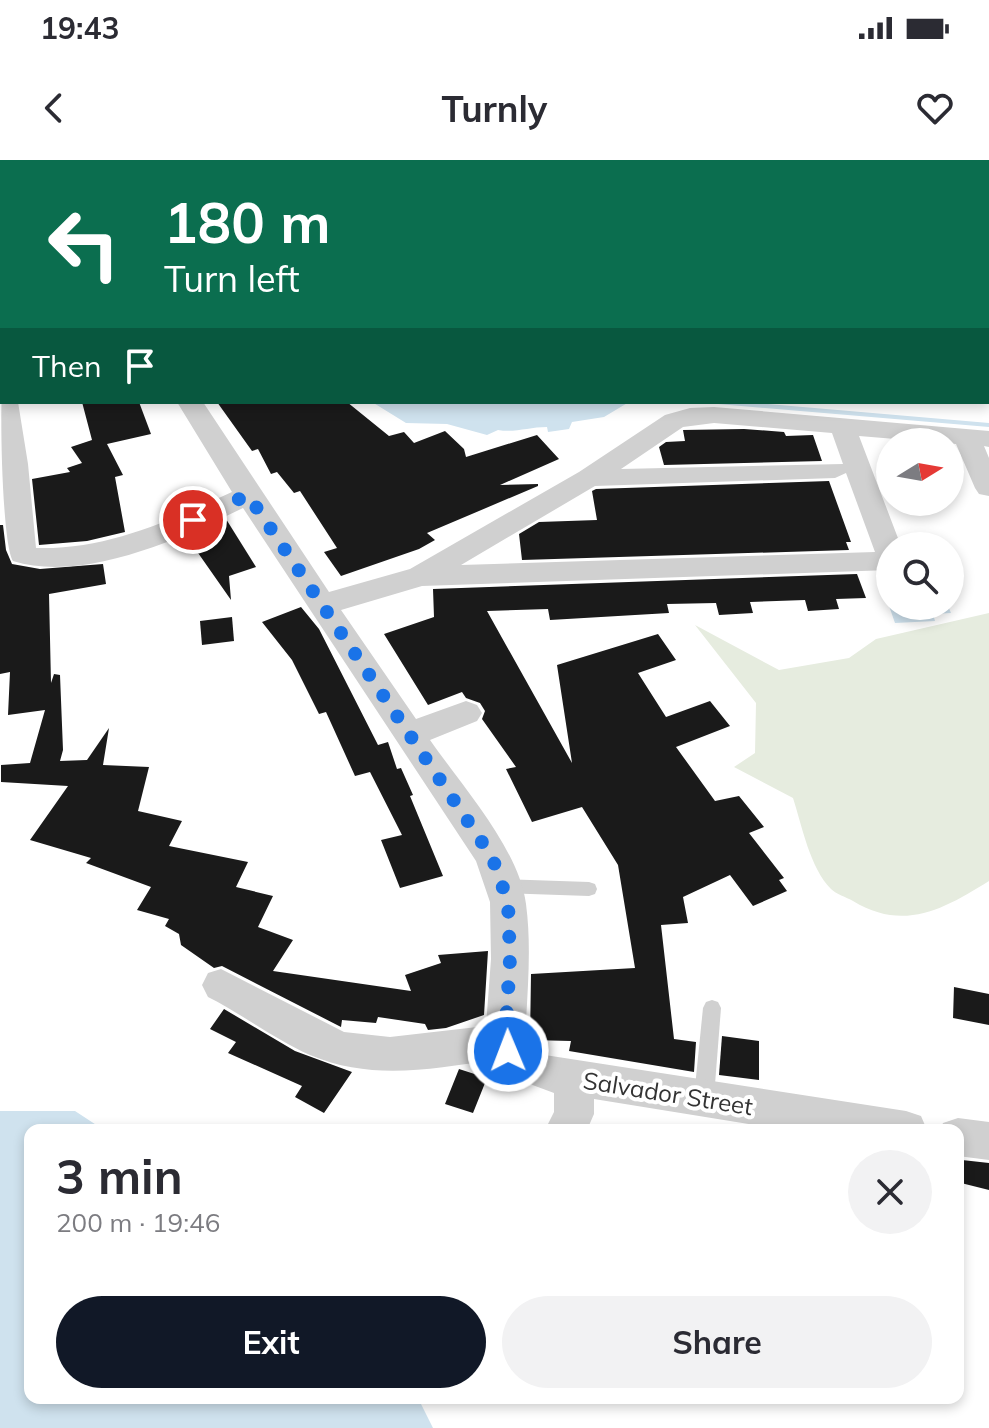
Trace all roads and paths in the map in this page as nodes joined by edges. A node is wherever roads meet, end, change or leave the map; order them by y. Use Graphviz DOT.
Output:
graph roads {
  1 [pos="5,404"];
  2 [pos="191,404"];
  3 [pos="843,427"];
  4 [pos="977,437"];
  5 [pos="835,470"];
  6 [pos="589,478"];
  7 [pos="989,488"];
  8 [pos="248,495"];
  9 [pos="882,532"];
  10 [pos="876,561"];
  11 [pos="420,576"];
  12 [pos="327,614"];
  13 [pos="466,713"];
  14 [pos="409,735"];
  15 [pos="502,886"];
  16 [pos="589,889"];
  17 [pos="221,985"];
  18 [pos="712,1008"];
  19 [pos="505,1041"];
  20 [pos="574,1078"];
  21 [pos="704,1097"];
  22 [pos="569,1124"];
  23 [pos="869,1124"];
  24 [pos="964,1138"];
  25 [pos="989,1141"];
  1 -- 8 [label="street"];
  2 -- 8 [label="street"];
  3 -- 4 [label="street"];
  3 -- 6 [label="street"];
  3 -- 9 [label="street"];
  4 -- 7 [label="street"];
  5 -- 6 [label="street"];
  6 -- 11 [label="street"];
  8 -- 12 [label="street"];
  10 -- 11 [label="street"];
  11 -- 12 [label="street"];
  12 -- 14 [label="street"];
  13 -- 14 [label="street"];
  14 -- 15 [label="street"];
  15 -- 16 [label="lane"];
  15 -- 19 [label="street"];
  17 -- 19 [label="street"];
  18 -- 21 [label="lane"];
  19 -- 20 [label="street, Salvador Street"];
  20 -- 21 [label="street, Salvador Street"];
  20 -- 22 [label="street"];
  21 -- 23 [label="street, Salvador Street"];
  24 -- 25 [label="street"];
}
